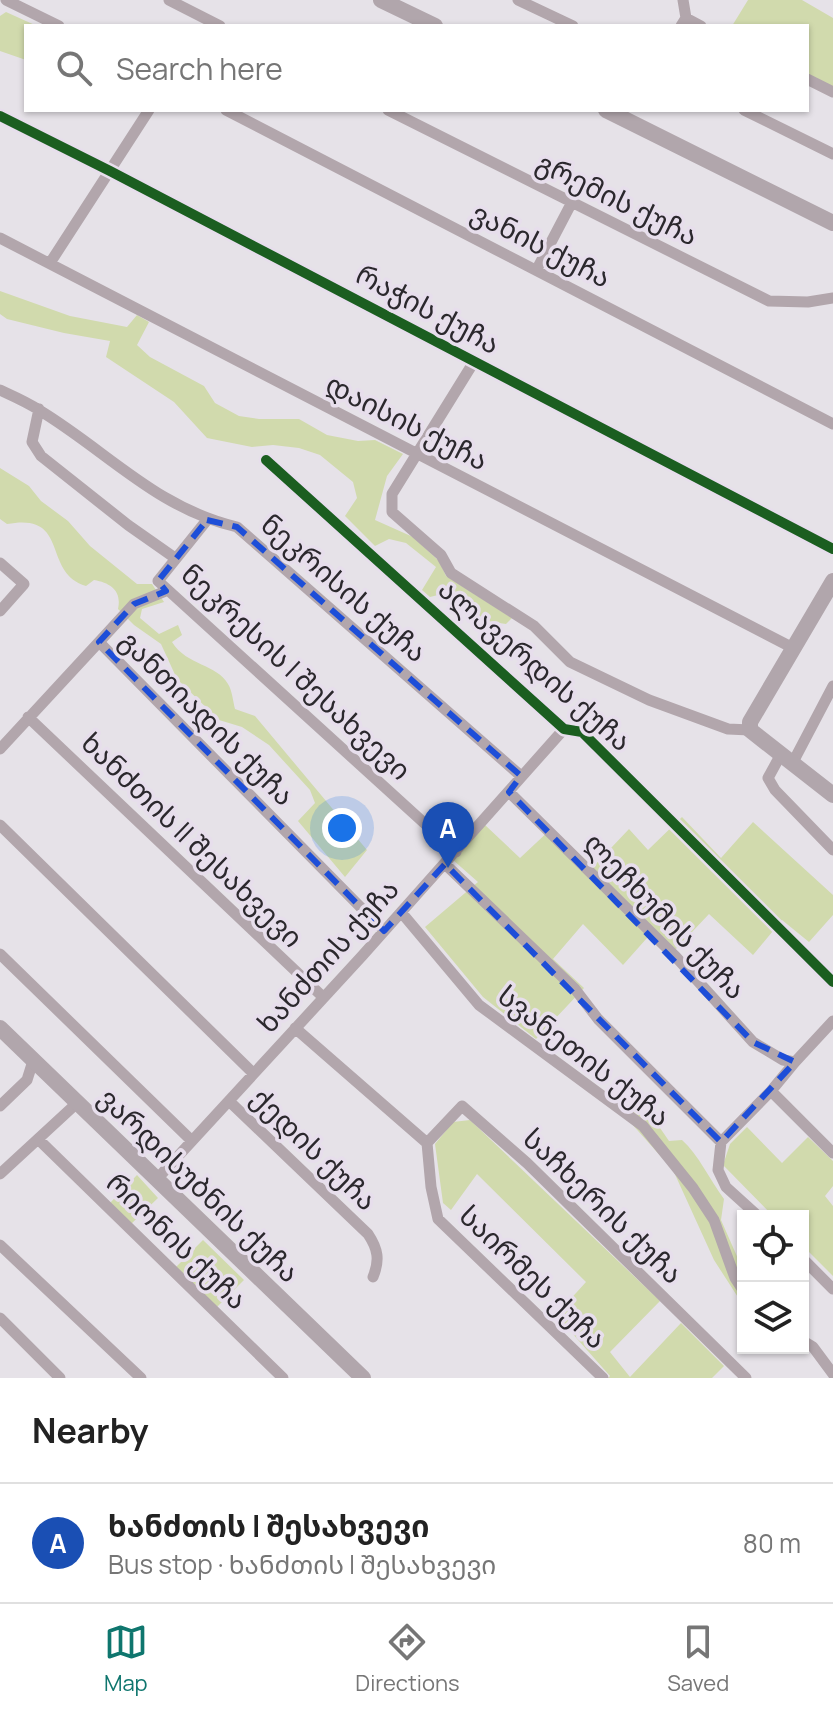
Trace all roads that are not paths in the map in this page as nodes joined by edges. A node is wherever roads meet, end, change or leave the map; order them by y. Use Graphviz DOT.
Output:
graph roads {
  1 [pos="6,0"];
  2 [pos="169,0"];
  3 [pos="381,0"];
  4 [pos="518,0"];
  5 [pos="683,0"];
  6 [pos="201,22"];
  7 [pos="684,22"];
  8 [pos="55,24"];
  9 [pos="431,24"];
  10 [pos="569,24"];
  11 [pos="809,80"];
  12 [pos="833,92"];
  13 [pos="148,112"];
  14 [pos="230,112"];
  15 [pos="392,112"];
  16 [pos="748,112"];
  17 [pos="628,115"];
  18 [pos="0,116"];
  19 [pos="833,154"];
  20 [pos="110,171"];
  21 [pos="571,204"];
  22 [pos="833,223"];
  23 [pos="0,238"];
  24 [pos="50,263"];
  25 [pos="537,269"];
  26 [pos="833,298"];
  27 [pos="475,360"];
  28 [pos="0,390"];
  29 [pos="39,409"];
  30 [pos="833,424"];
  31 [pos="416,453"];
  32 [pos="266,460"];
  33 [pos="207,520"];
  34 [pos="833,549"];
  35 [pos="175,558"];
  36 [pos="0,563"];
  37 [pos="833,581"];
  38 [pos="166,591"];
  39 [pos="0,611"];
  40 [pos="99,642"];
  41 [pos="793,648"];
  42 [pos="833,686"];
  43 [pos="28,717"];
  44 [pos="564,729"];
  45 [pos="750,730"];
  46 [pos="0,749"];
  47 [pos="786,760"];
  48 [pos="521,776"];
  49 [pos="509,792"];
  50 [pos="833,795"];
  51 [pos="0,825"];
  52 [pos="833,850"];
  53 [pos="456,852"];
  54 [pos="445,864"];
  55 [pos="401,912"];
  56 [pos="384,931"];
  57 [pos="0,954"];
  58 [pos="833,982"];
  59 [pos="323,997"];
  60 [pos="833,1021"];
  61 [pos="0,1028"];
  62 [pos="295,1028"];
  63 [pos="33,1061"];
  64 [pos="795,1062"];
  65 [pos="253,1073"];
  66 [pos="771,1091"];
  67 [pos="229,1101"];
  68 [pos="77,1103"];
  69 [pos="0,1106"];
  70 [pos="38,1139"];
  71 [pos="192,1141"];
  72 [pos="721,1142"];
  73 [pos="427,1143"];
  74 [pos="833,1153"];
  75 [pos="0,1174"];
  76 [pos="157,1179"];
  77 [pos="751,1210"];
  78 [pos="0,1245"];
  79 [pos="809,1265"];
  80 [pos="373,1277"];
  81 [pos="738,1282"];
  82 [pos="833,1289"];
  83 [pos="0,1318"];
  84 [pos="809,1346"];
  85 [pos="833,1374"];
  86 [pos="60,1378"];
  87 [pos="141,1378"];
  88 [pos="283,1378"];
  89 [pos="363,1378"];
  90 [pos="603,1378"];
  91 [pos="746,1378"];
  1 -- 8 [label="street"];
  2 -- 6 [label="street"];
  3 -- 9 [label="street"];
  4 -- 10 [label="street"];
  5 -- 7 [label="street"];
  11 -- 12 [label="street"];
  13 -- 20 [label="street"];
  14 -- 25 [label="street, ვანის ქუჩა"];
  15 -- 21 [label="street, გრემის ქუჩა"];
  16 -- 19 [label="street"];
  17 -- 22 [label="street"];
  18 -- 20 [label="street, რაჭის ქუჩა"];
  20 -- 24 [label="street"];
  20 -- 27 [label="street, რაჭის ქუჩა"];
  21 -- 25 [label="street"];
  21 -- 26 [label="street, გრემის ქუჩა"];
  23 -- 24 [label="street, დაისის ქუჩა"];
  24 -- 31 [label="street, დაისის ქუჩა"];
  25 -- 30 [label="street, ვანის ქუჩა"];
  27 -- 31 [label="street"];
  27 -- 34 [label="street, რაჭის ქუჩა"];
  28 -- 29 [label="street, ნეკრისის ქუჩა"];
  29 -- 33 [label="street, ნეკრისის ქუჩა"];
  29 -- 35 [label="street"];
  31 -- 41 [label="street, დაისის ქუჩა"];
  31 -- 45 [label="street"];
  32 -- 44 [label="street, ალავერდის ქუჩა"];
  33 -- 35 [label="street, ნეკრესის I შესახვევი"];
  33 -- 48 [label="street, ნეკრისის ქუჩა"];
  35 -- 38 [label="street, ნეკრესის I შესახვევი"];
  36 -- 39 [label="street"];
  37 -- 41 [label="street"];
  38 -- 40 [label="street"];
  38 -- 53 [label="street, ნეკრესის I შესახვევი"];
  40 -- 43 [label="street, განთიადის ქუჩა"];
  40 -- 56 [label="street, განთიადის ქუჩა"];
  41 -- 45 [label="street"];
  42 -- 47 [label="street"];
  43 -- 46 [label="street, განთიადის ქუჩა"];
  43 -- 59 [label="street, ხანძთის II შესახვევი"];
  44 -- 48 [label="street, ხანძთის ქუჩა"];
  44 -- 58 [label="street, ალავერდის ქუჩა"];
  45 -- 47 [label="street"];
  47 -- 50 [label="street"];
  47 -- 52 [label="street"];
  48 -- 49 [label="street, ხანძთის ქუჩა"];
  49 -- 53 [label="street, ხანძთის ქუჩა"];
  49 -- 64 [label="street, ლეჩხუმის ქუჩა"];
  51 -- 65 [label="street"];
  53 -- 54 [label="street, ხანძთის ქუჩა"];
  54 -- 55 [label="street, ხანძთის ქუჩა"];
  54 -- 72 [label="street"];
  55 -- 56 [label="street, ხანძთის ქუჩა"];
  55 -- 81 [label="street, სვანეთის ქუჩა"];
  56 -- 59 [label="street, ხანძთის ქუჩა"];
  57 -- 71 [label="street"];
  59 -- 62 [label="street, ხანძთის ქუჩა"];
  60 -- 64 [label="street"];
  61 -- 63 [label="street, ვარდისუბნის ქუჩა"];
  62 -- 65 [label="street, ხანძთის ქუჩა"];
  62 -- 73 [label="street"];
  63 -- 68 [label="street, ვარდისუბნის ქუჩა"];
  63 -- 69 [label="street"];
  64 -- 66 [label="street"];
  65 -- 67 [label="street, ხანძთის ქუჩა"];
  66 -- 72 [label="street"];
  66 -- 74 [label="street"];
  67 -- 71 [label="street, ხანძთის ქუჩა"];
  67 -- 80 [label="street, ქედის ქუჩა"];
  68 -- 70 [label="street"];
  68 -- 76 [label="street, ვარდისუბნის ქუჩა"];
  70 -- 75 [label="street"];
  70 -- 88 [label="street, რიონის ქუჩა"];
  71 -- 76 [label="street, ხანძთის ქუჩა"];
  72 -- 77 [label="street"];
  73 -- 90 [label="street, საირმეს ქუჩა"];
  73 -- 91 [label="street, საჩხერის ქუჩა"];
  76 -- 89 [label="street, ვარდისუბნის ქუჩა"];
  78 -- 87 [label="street"];
  79 -- 82 [label="street"];
  83 -- 86 [label="street"];
  84 -- 85 [label="street"];
}
